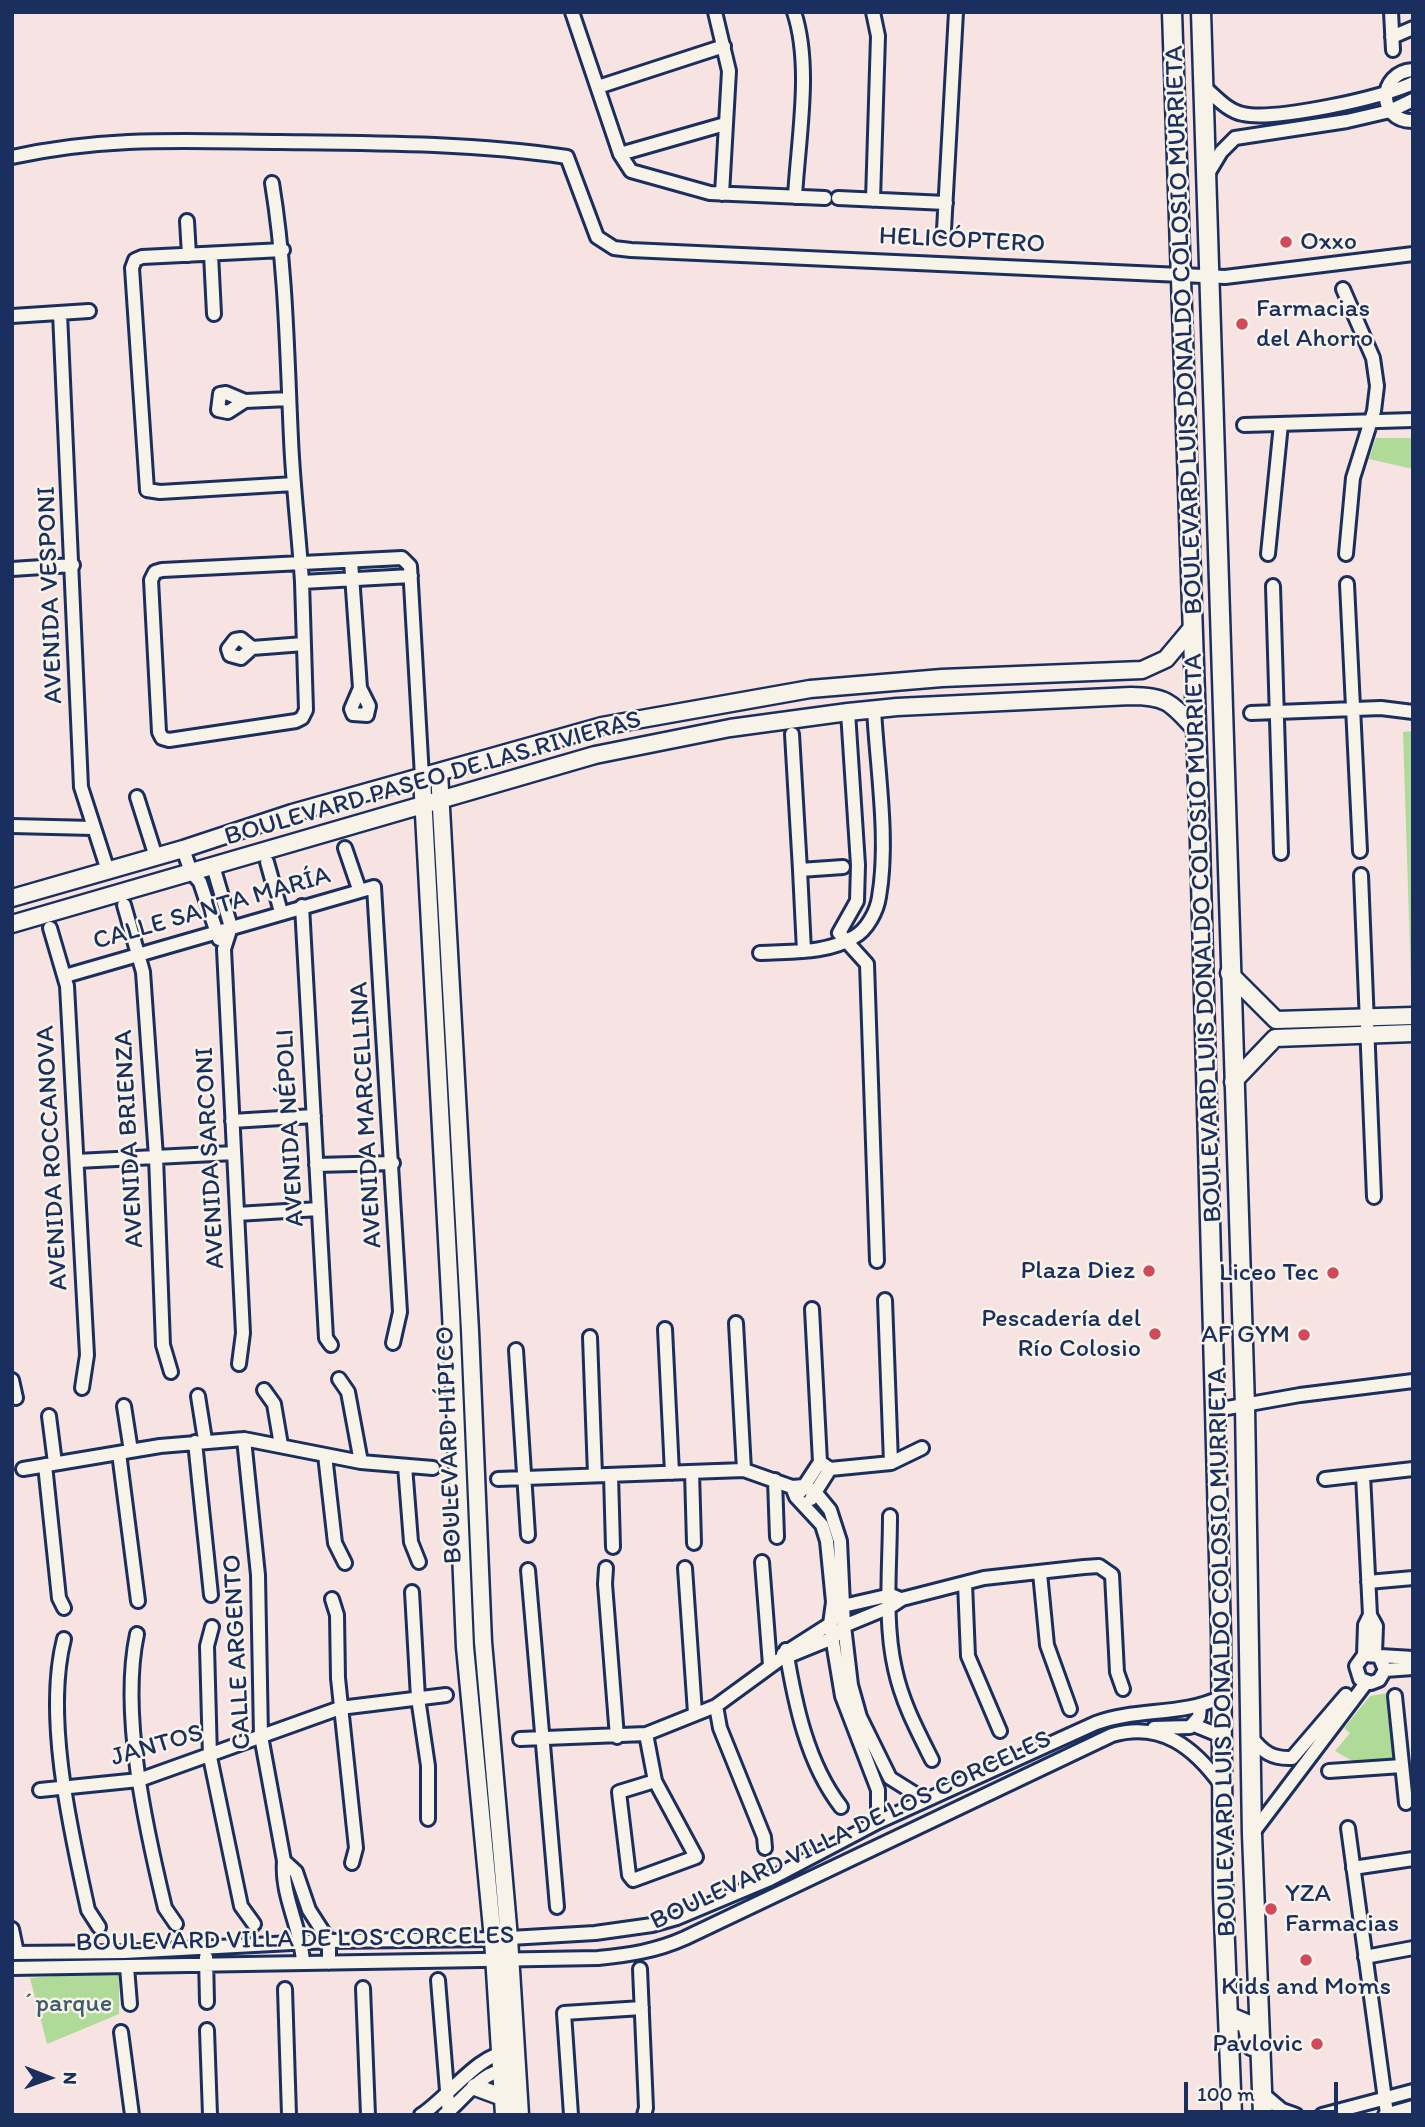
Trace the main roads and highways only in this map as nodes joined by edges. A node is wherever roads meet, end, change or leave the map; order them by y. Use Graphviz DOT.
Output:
graph roads {
  1 [pos="1201,12"];
  2 [pos="1173,14"];
  3 [pos="1226,842"];
  4 [pos="1200,843"];
  5 [pos="1222,1843"];
  6 [pos="1256,1968"];
  7 [pos="1228,2016"];
  8 [pos="1261,2084"];
  9 [pos="1232,2115"];
  10 [pos="1263,2115"];
  1 -- 3 [label="main road, BOULEVARD LUIS DONALDO COLOSIO MURRIETA"];
  2 -- 4 [label="main road, BOULEVARD LUIS DONALDO COLOSIO MURRIETA"];
  3 -- 4 [label="main road"];
  3 -- 6 [label="main road, BOULEVARD LUIS DONALDO COLOSIO MURRIETA"];
  4 -- 5 [label="main road, BOULEVARD LUIS DONALDO COLOSIO MURRIETA"];
  5 -- 6 [label="main road"];
  5 -- 7 [label="main road, BOULEVARD LUIS DONALDO COLOSIO MURRIETA"];
  6 -- 8 [label="main road, BOULEVARD LUIS DONALDO COLOSIO MURRIETA"];
  7 -- 8 [label="main road"];
  7 -- 9 [label="main road, BOULEVARD LUIS DONALDO COLOSIO MURRIETA"];
  8 -- 10 [label="main road, BOULEVARD LUIS DONALDO COLOSIO MURRIETA"];
}
